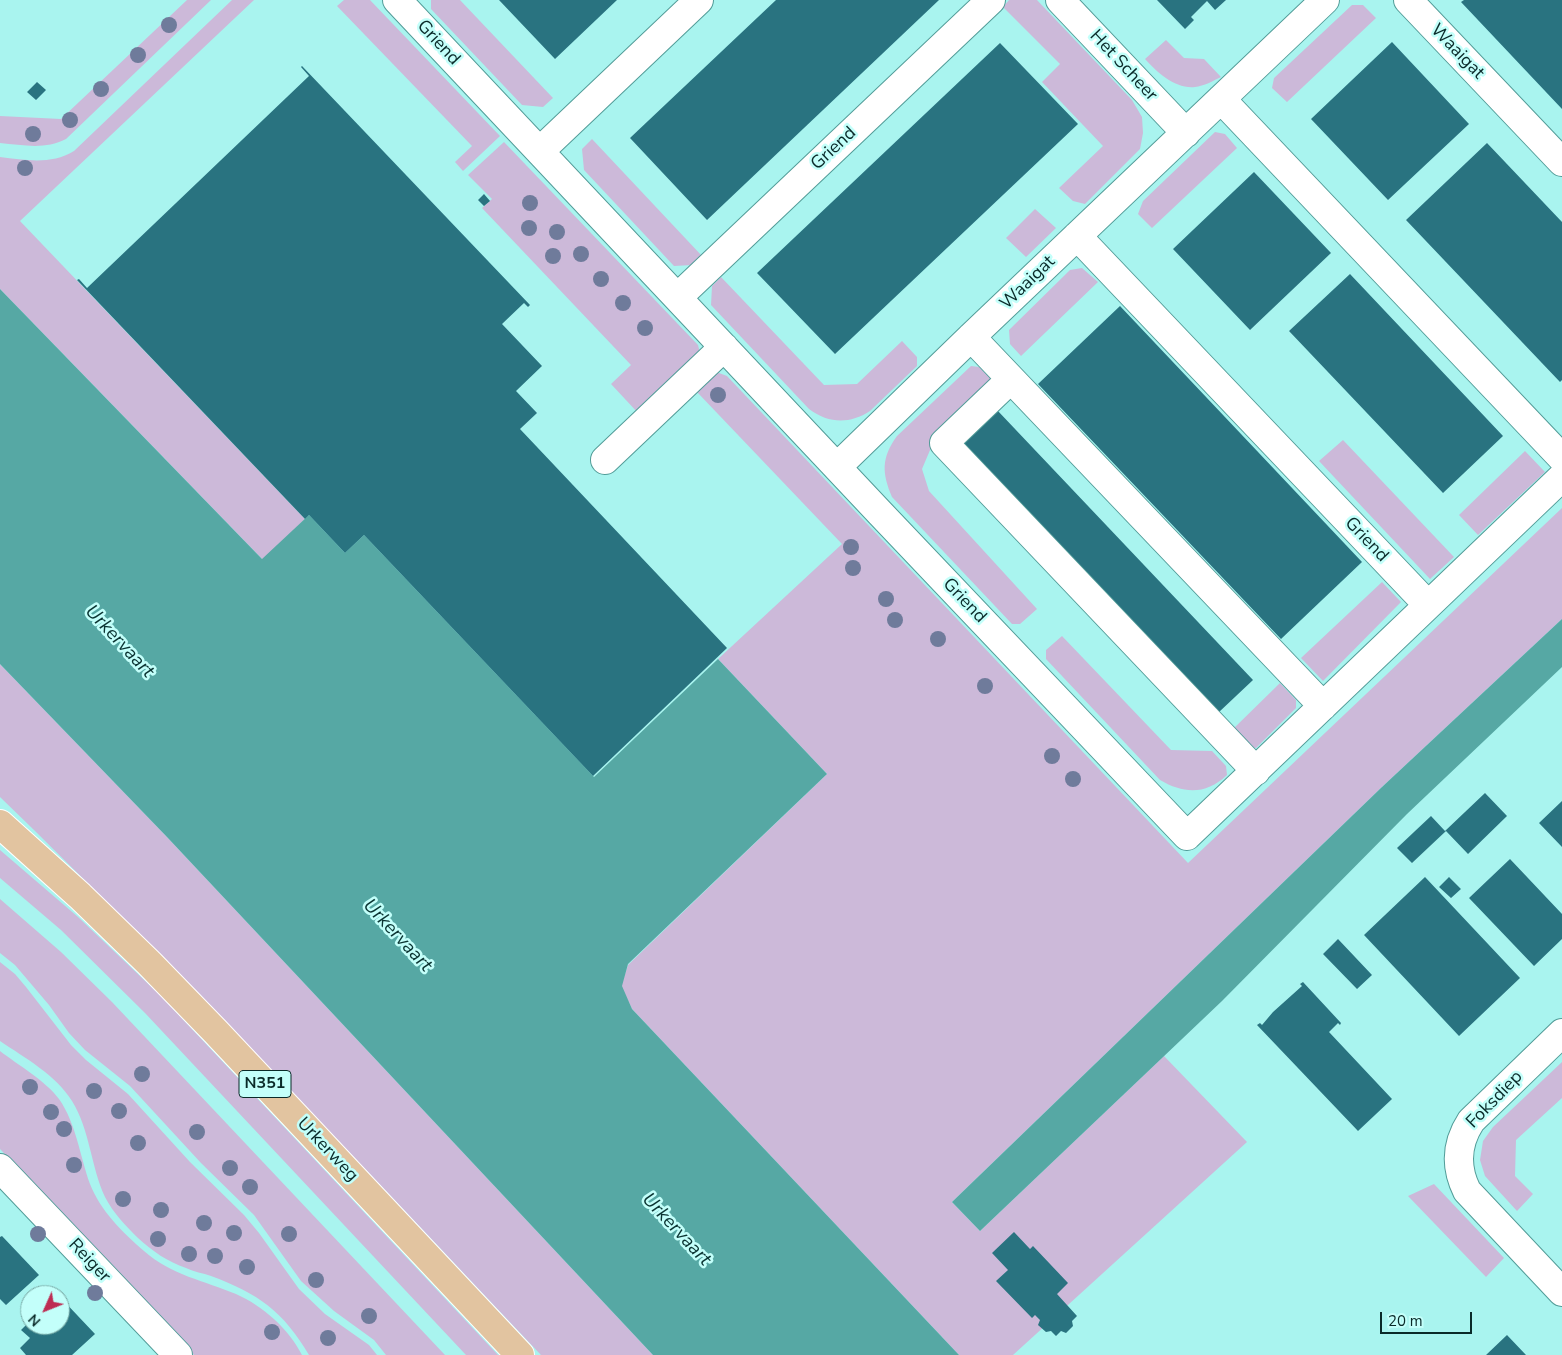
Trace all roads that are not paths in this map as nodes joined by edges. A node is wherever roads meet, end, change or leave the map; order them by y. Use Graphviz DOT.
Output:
graph roads {
  1 [pos="397,0"];
  2 [pos="699,0"];
  3 [pos="991,0"];
  4 [pos="1060,0"];
  5 [pos="1325,0"];
  6 [pos="1408,0"];
  7 [pos="1221,99"];
  8 [pos="1186,133"];
  9 [pos="540,151"];
  10 [pos="1562,162"];
  11 [pos="1077,236"];
  12 [pos="678,297"];
  13 [pos="971,337"];
  14 [pos="724,347"];
  15 [pos="1011,379"];
  16 [pos="1562,458"];
  17 [pos="605,460"];
  18 [pos="837,467"];
  19 [pos="1562,477"];
  20 [pos="1428,605"];
  21 [pos="1323,706"];
  22 [pos="1256,771"];
  23 [pos="0,824"];
  24 [pos="1562,1033"];
  25 [pos="0,1168"];
  26 [pos="1562,1292"];
  27 [pos="178,1355"];
  28 [pos="520,1355"];
  1 -- 9 [label="street, Griend"];
  2 -- 9 [label="street"];
  3 -- 12 [label="street, Griend"];
  4 -- 8 [label="street, Het Scheer"];
  5 -- 7 [label="street, Waaigat"];
  6 -- 10 [label="street, Waaigat"];
  7 -- 8 [label="street, Waaigat"];
  7 -- 16 [label="street"];
  8 -- 11 [label="street, Waaigat"];
  9 -- 12 [label="street, Griend"];
  11 -- 13 [label="street, Waaigat"];
  11 -- 20 [label="street, Griend"];
  12 -- 14 [label="street, Griend"];
  13 -- 15 [label="street"];
  13 -- 18 [label="street, Waaigat"];
  14 -- 17 [label="street"];
  14 -- 18 [label="street, Griend"];
  15 -- 21 [label="street"];
  15 -- 22 [label="street"];
  18 -- 22 [label="street, Griend"];
  19 -- 20 [label="street, Griend"];
  20 -- 21 [label="street, Griend"];
  21 -- 22 [label="street, Griend"];
  23 -- 28 [label="main road, Urkerweg / N351"];
  24 -- 26 [label="street, Foksdiep"];
  25 -- 27 [label="street, Reiger"];
}
